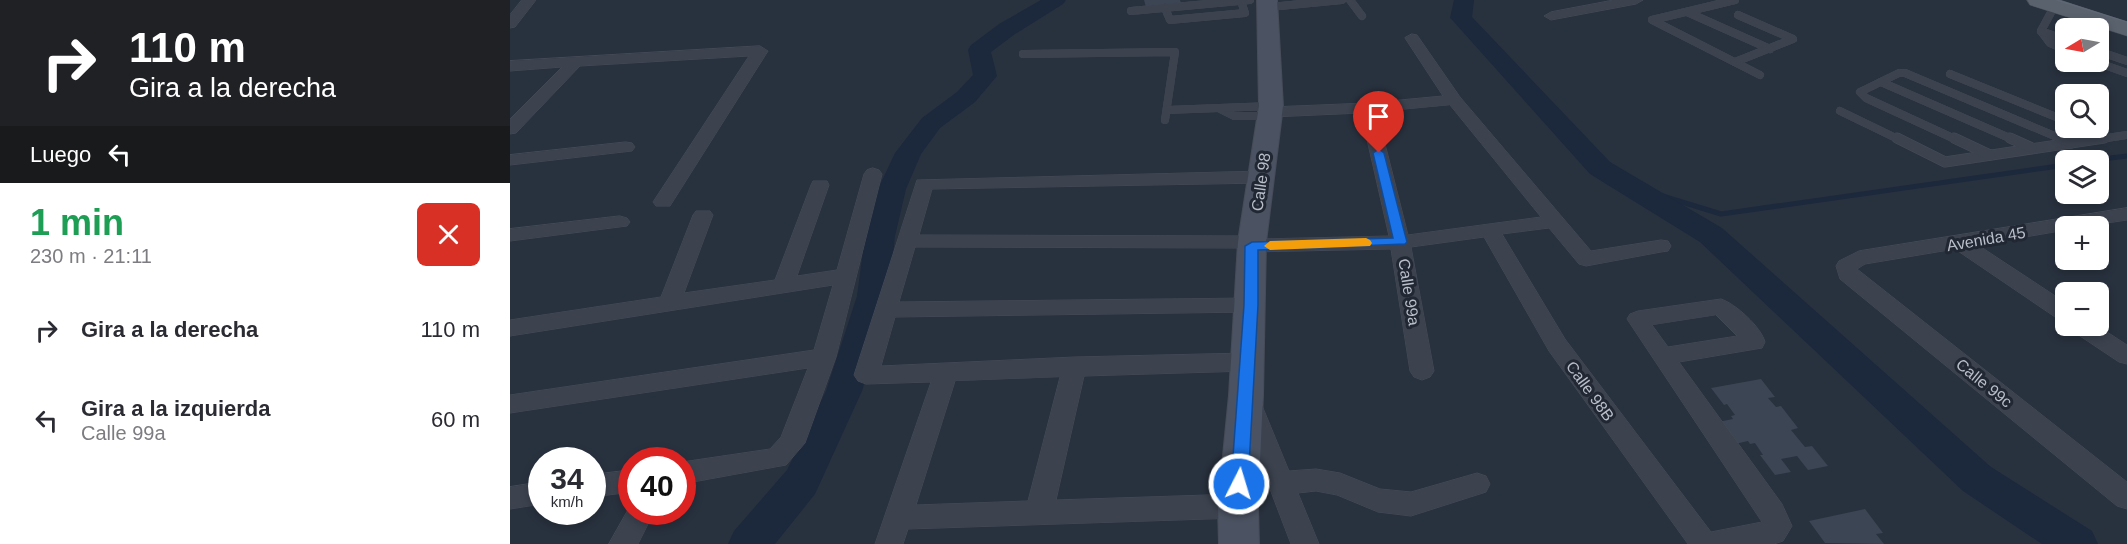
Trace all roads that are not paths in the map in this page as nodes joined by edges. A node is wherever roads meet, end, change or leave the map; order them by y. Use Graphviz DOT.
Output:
graph roads {
  1 [pos="529,0"];
  2 [pos="1342,0"];
  3 [pos="1350,0"];
  4 [pos="1636,0"];
  5 [pos="1735,0"];
  6 [pos="2083,0"];
  7 [pos="1213,2"];
  8 [pos="1257,2"];
  9 [pos="2047,3"];
  10 [pos="1201,5"];
  11 [pos="1165,8"];
  12 [pos="1131,11"];
  13 [pos="1687,12"];
  14 [pos="2127,14"];
  15 [pos="1738,15"];
  16 [pos="1204,16"];
  17 [pos="1362,16"];
  18 [pos="1551,16"];
  19 [pos="510,24"];
  20 [pos="2127,28"];
  21 [pos="2041,31"];
  22 [pos="2055,36"];
  23 [pos="1413,38"];
  24 [pos="2055,45"];
  25 [pos="1770,49"];
  26 [pos="1023,54"];
  27 [pos="2109,55"];
  28 [pos="2127,61"];
  29 [pos="576,62"];
  30 [pos="1735,62"];
  31 [pos="510,66"];
  32 [pos="2109,67"];
  33 [pos="2127,73"];
  34 [pos="1950,74"];
  35 [pos="1760,75"];
  36 [pos="1881,82"];
  37 [pos="1454,100"];
  38 [pos="1368,108"];
  39 [pos="1167,110"];
  40 [pos="1840,111"];
  41 [pos="1271,112"];
  42 [pos="2055,117"];
  43 [pos="1165,120"];
  44 [pos="510,129"];
  45 [pos="2127,135"];
  46 [pos="2107,138"];
  47 [pos="2109,138"];
  48 [pos="2071,143"];
  49 [pos="626,147"];
  50 [pos="2032,148"];
  51 [pos="1990,155"];
  52 [pos="510,160"];
  53 [pos="873,174"];
  54 [pos="1263,177"];
  55 [pos="820,184"];
  56 [pos="663,202"];
  57 [pos="2127,214"];
  58 [pos="703,215"];
  59 [pos="2109,217"];
  60 [pos="1555,221"];
  61 [pos="620,222"];
  62 [pos="2109,222"];
  63 [pos="2055,226"];
  64 [pos="1489,229"];
  65 [pos="2127,232"];
  66 [pos="510,235"];
  67 [pos="907,241"];
  68 [pos="1400,242"];
  69 [pos="1961,243"];
  70 [pos="1252,244"];
  71 [pos="1661,246"];
  72 [pos="1846,266"];
  73 [pos="844,276"];
  74 [pos="783,286"];
  75 [pos="670,302"];
  76 [pos="1251,305"];
  77 [pos="2055,307"];
  78 [pos="886,310"];
  79 [pos="510,328"];
  80 [pos="2097,336"];
  81 [pos="1664,356"];
  82 [pos="2127,356"];
  83 [pos="824,357"];
  84 [pos="1247,362"];
  85 [pos="1075,366"];
  86 [pos="1422,370"];
  87 [pos="945,372"];
  88 [pos="1246,395"];
  89 [pos="510,404"];
  90 [pos="696,471"];
  91 [pos="1281,483"];
  92 [pos="1477,484"];
  93 [pos="2127,498"];
  94 [pos="1238,506"];
  95 [pos="1039,512"];
  96 [pos="900,517"];
  97 [pos="633,525"];
  98 [pos="623,544"];
  99 [pos="889,544"];
  100 [pos="1239,544"];
  101 [pos="1305,544"];
  102 [pos="1704,544"];
  103 [pos="1713,544"];
  1 -- 19 [label="street"];
  2 -- 8 [label="lane"];
  3 -- 17 [label="lane"];
  4 -- 18 [label="street"];
  5 -- 13 [label="lane"];
  6 -- 14 [label="main road"];
  7 -- 8 [label="lane"];
  7 -- 10 [label="lane"];
  8 -- 16 [label="lane"];
  8 -- 41 [label="street, Calle 98"];
  9 -- 20 [label="main road"];
  9 -- 21 [label="lane"];
  10 -- 11 [label="lane"];
  10 -- 16 [label="lane"];
  11 -- 12 [label="lane"];
  11 -- 16 [label="lane"];
  13 -- 25 [label="lane"];
  13 -- 30 [label="lane"];
  15 -- 25 [label="lane"];
  21 -- 22 [label="lane"];
  21 -- 24 [label="lane"];
  23 -- 37 [label="street"];
  25 -- 30 [label="lane"];
  26 -- 39 [label="lane"];
  27 -- 28 [label="lane"];
  29 -- 31 [label="street"];
  29 -- 44 [label="street"];
  29 -- 56 [label="street"];
  30 -- 35 [label="lane"];
  32 -- 33 [label="lane"];
  34 -- 42 [label="lane"];
  36 -- 48 [label="lane"];
  36 -- 50 [label="lane"];
  36 -- 51 [label="lane"];
  37 -- 38 [label="street"];
  37 -- 60 [label="street"];
  38 -- 41 [label="street"];
  38 -- 68 [label="street, Calle 99a"];
  39 -- 41 [label="lane"];
  39 -- 43 [label="lane"];
  40 -- 51 [label="lane"];
  41 -- 54 [label="street, Calle 98"];
  45 -- 47 [label="lane"];
  46 -- 48 [label="lane"];
  48 -- 50 [label="lane"];
  49 -- 52 [label="street"];
  50 -- 51 [label="lane"];
  53 -- 73 [label="street"];
  54 -- 67 [label="street"];
  54 -- 70 [label="street, Calle 98"];
  55 -- 74 [label="street"];
  57 -- 59 [label="street, Avenida 45"];
  58 -- 75 [label="street"];
  60 -- 64 [label="street"];
  60 -- 71 [label="street"];
  61 -- 66 [label="street"];
  62 -- 65 [label="street"];
  63 -- 69 [label="street, Avenida 45"];
  64 -- 68 [label="street"];
  64 -- 102 [label="street, Calle 98B"];
  67 -- 70 [label="street"];
  67 -- 78 [label="street"];
  68 -- 70 [label="street"];
  68 -- 86 [label="street, Calle 99a"];
  69 -- 72 [label="street, Avenida 45"];
  69 -- 77 [label="street"];
  70 -- 76 [label="street, Calle 98"];
  72 -- 93 [label="street, Calle 99c"];
  73 -- 74 [label="street"];
  73 -- 83 [label="street"];
  74 -- 75 [label="street"];
  75 -- 79 [label="street"];
  76 -- 78 [label="street"];
  76 -- 84 [label="street, Calle 98"];
  78 -- 87 [label="street"];
  80 -- 82 [label="street"];
  81 -- 103 [label="street"];
  83 -- 89 [label="street"];
  83 -- 90 [label="street"];
  84 -- 85 [label="street"];
  84 -- 88 [label="street, Calle 98"];
  85 -- 87 [label="street"];
  85 -- 95 [label="street"];
  87 -- 96 [label="street"];
  88 -- 91 [label="street"];
  88 -- 94 [label="street, Calle 98"];
  91 -- 92 [label="street"];
  91 -- 101 [label="street"];
  94 -- 95 [label="street"];
  94 -- 100 [label="street, Calle 98"];
  95 -- 96 [label="street"];
  96 -- 99 [label="street"];
  97 -- 98 [label="street"];
}
